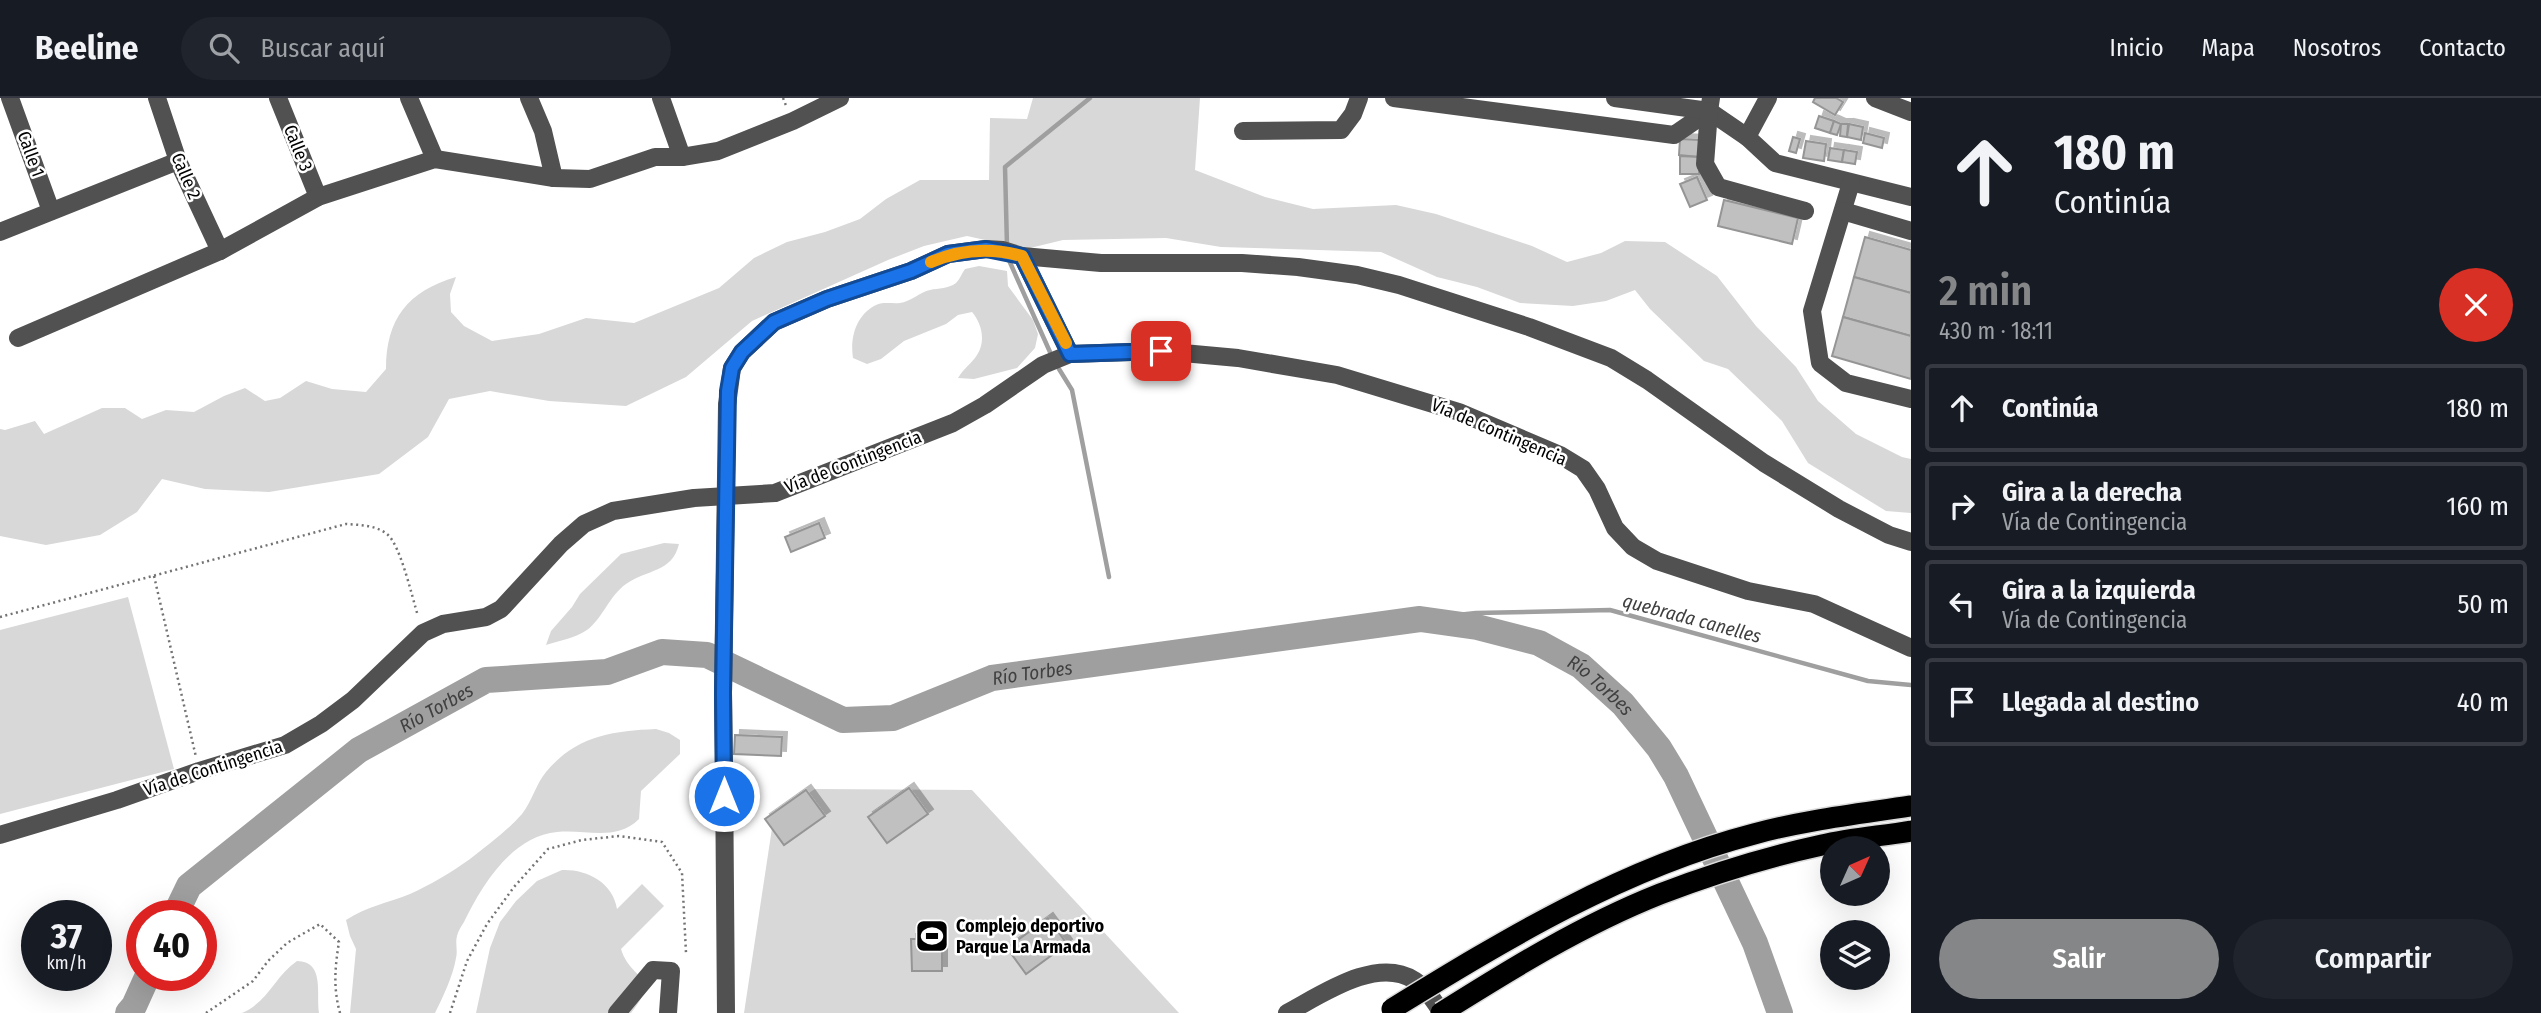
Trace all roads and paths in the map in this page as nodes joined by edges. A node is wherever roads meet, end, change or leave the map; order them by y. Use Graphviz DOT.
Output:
graph roads {
  1 [pos="10,98"];
  2 [pos="157,98"];
  3 [pos="278,98"];
  4 [pos="409,98"];
  5 [pos="530,98"];
  6 [pos="661,98"];
  7 [pos="840,98"];
  8 [pos="1359,98"];
  9 [pos="1394,98"];
  10 [pos="1615,98"];
  11 [pos="1768,98"];
  12 [pos="1875,98"];
  13 [pos="1710,105"];
  14 [pos="1911,112"];
  15 [pos="1243,131"];
  16 [pos="1747,137"];
  17 [pos="682,157"];
  18 [pos="435,159"];
  19 [pos="178,160"];
  20 [pos="554,178"];
  21 [pos="1851,183"];
  22 [pos="318,197"];
  23 [pos="1911,197"];
  24 [pos="51,211"];
  25 [pos="1805,211"];
  26 [pos="1843,211"];
  27 [pos="1911,230"];
  28 [pos="0,232"];
  29 [pos="220,251"];
  30 [pos="1022,256"];
  31 [pos="18,338"];
  32 [pos="1070,354"];
  33 [pos="1911,399"];
  34 [pos="1911,542"];
  35 [pos="154,576"];
  36 [pos="0,617"];
  37 [pos="423,633"];
  38 [pos="1911,648"];
  39 [pos="199,771"];
  40 [pos="1911,806"];
  41 [pos="1911,831"];
  42 [pos="0,835"];
  43 [pos="686,953"];
  44 [pos="1392,1009"];
  45 [pos="206,1013"];
  46 [pos="340,1013"];
  47 [pos="450,1013"];
  48 [pos="617,1013"];
  49 [pos="668,1013"];
  50 [pos="726,1013"];
  51 [pos="1287,1013"];
  52 [pos="1441,1013"];
  1 -- 24 [label="street, Calle 1"];
  2 -- 19 [label="street, Calle 2"];
  3 -- 22 [label="street, Calle 3"];
  4 -- 18 [label="street"];
  5 -- 20 [label="street"];
  6 -- 17 [label="street"];
  7 -- 17 [label="street"];
  8 -- 15 [label="street"];
  9 -- 13 [label="street"];
  10 -- 13 [label="street"];
  11 -- 16 [label="street"];
  12 -- 14 [label="street"];
  13 -- 16 [label="street"];
  13 -- 25 [label="street"];
  16 -- 21 [label="street"];
  17 -- 20 [label="street"];
  18 -- 20 [label="street"];
  18 -- 22 [label="street"];
  19 -- 24 [label="street"];
  19 -- 29 [label="street, Calle 2"];
  21 -- 23 [label="street"];
  21 -- 26 [label="street"];
  22 -- 29 [label="street"];
  24 -- 28 [label="street"];
  26 -- 27 [label="street"];
  26 -- 33 [label="street"];
  29 -- 31 [label="street"];
  30 -- 32 [label="street"];
  30 -- 34 [label="street"];
  30 -- 50 [label="street, bridge"];
  32 -- 37 [label="street, Vía de Contingencia"];
  32 -- 38 [label="street, Vía de Contingencia"];
  35 -- 36 [label="path"];
  35 -- 37 [label="path"];
  35 -- 39 [label="path"];
  37 -- 39 [label="street, Vía de Contingencia"];
  39 -- 42 [label="street, Vía de Contingencia"];
  40 -- 44 [label="highway, bridge"];
  41 -- 52 [label="highway, bridge"];
  43 -- 47 [label="path"];
  45 -- 46 [label="path"];
  48 -- 49 [label="street"];
  51 -- 52 [label="street"];
}
